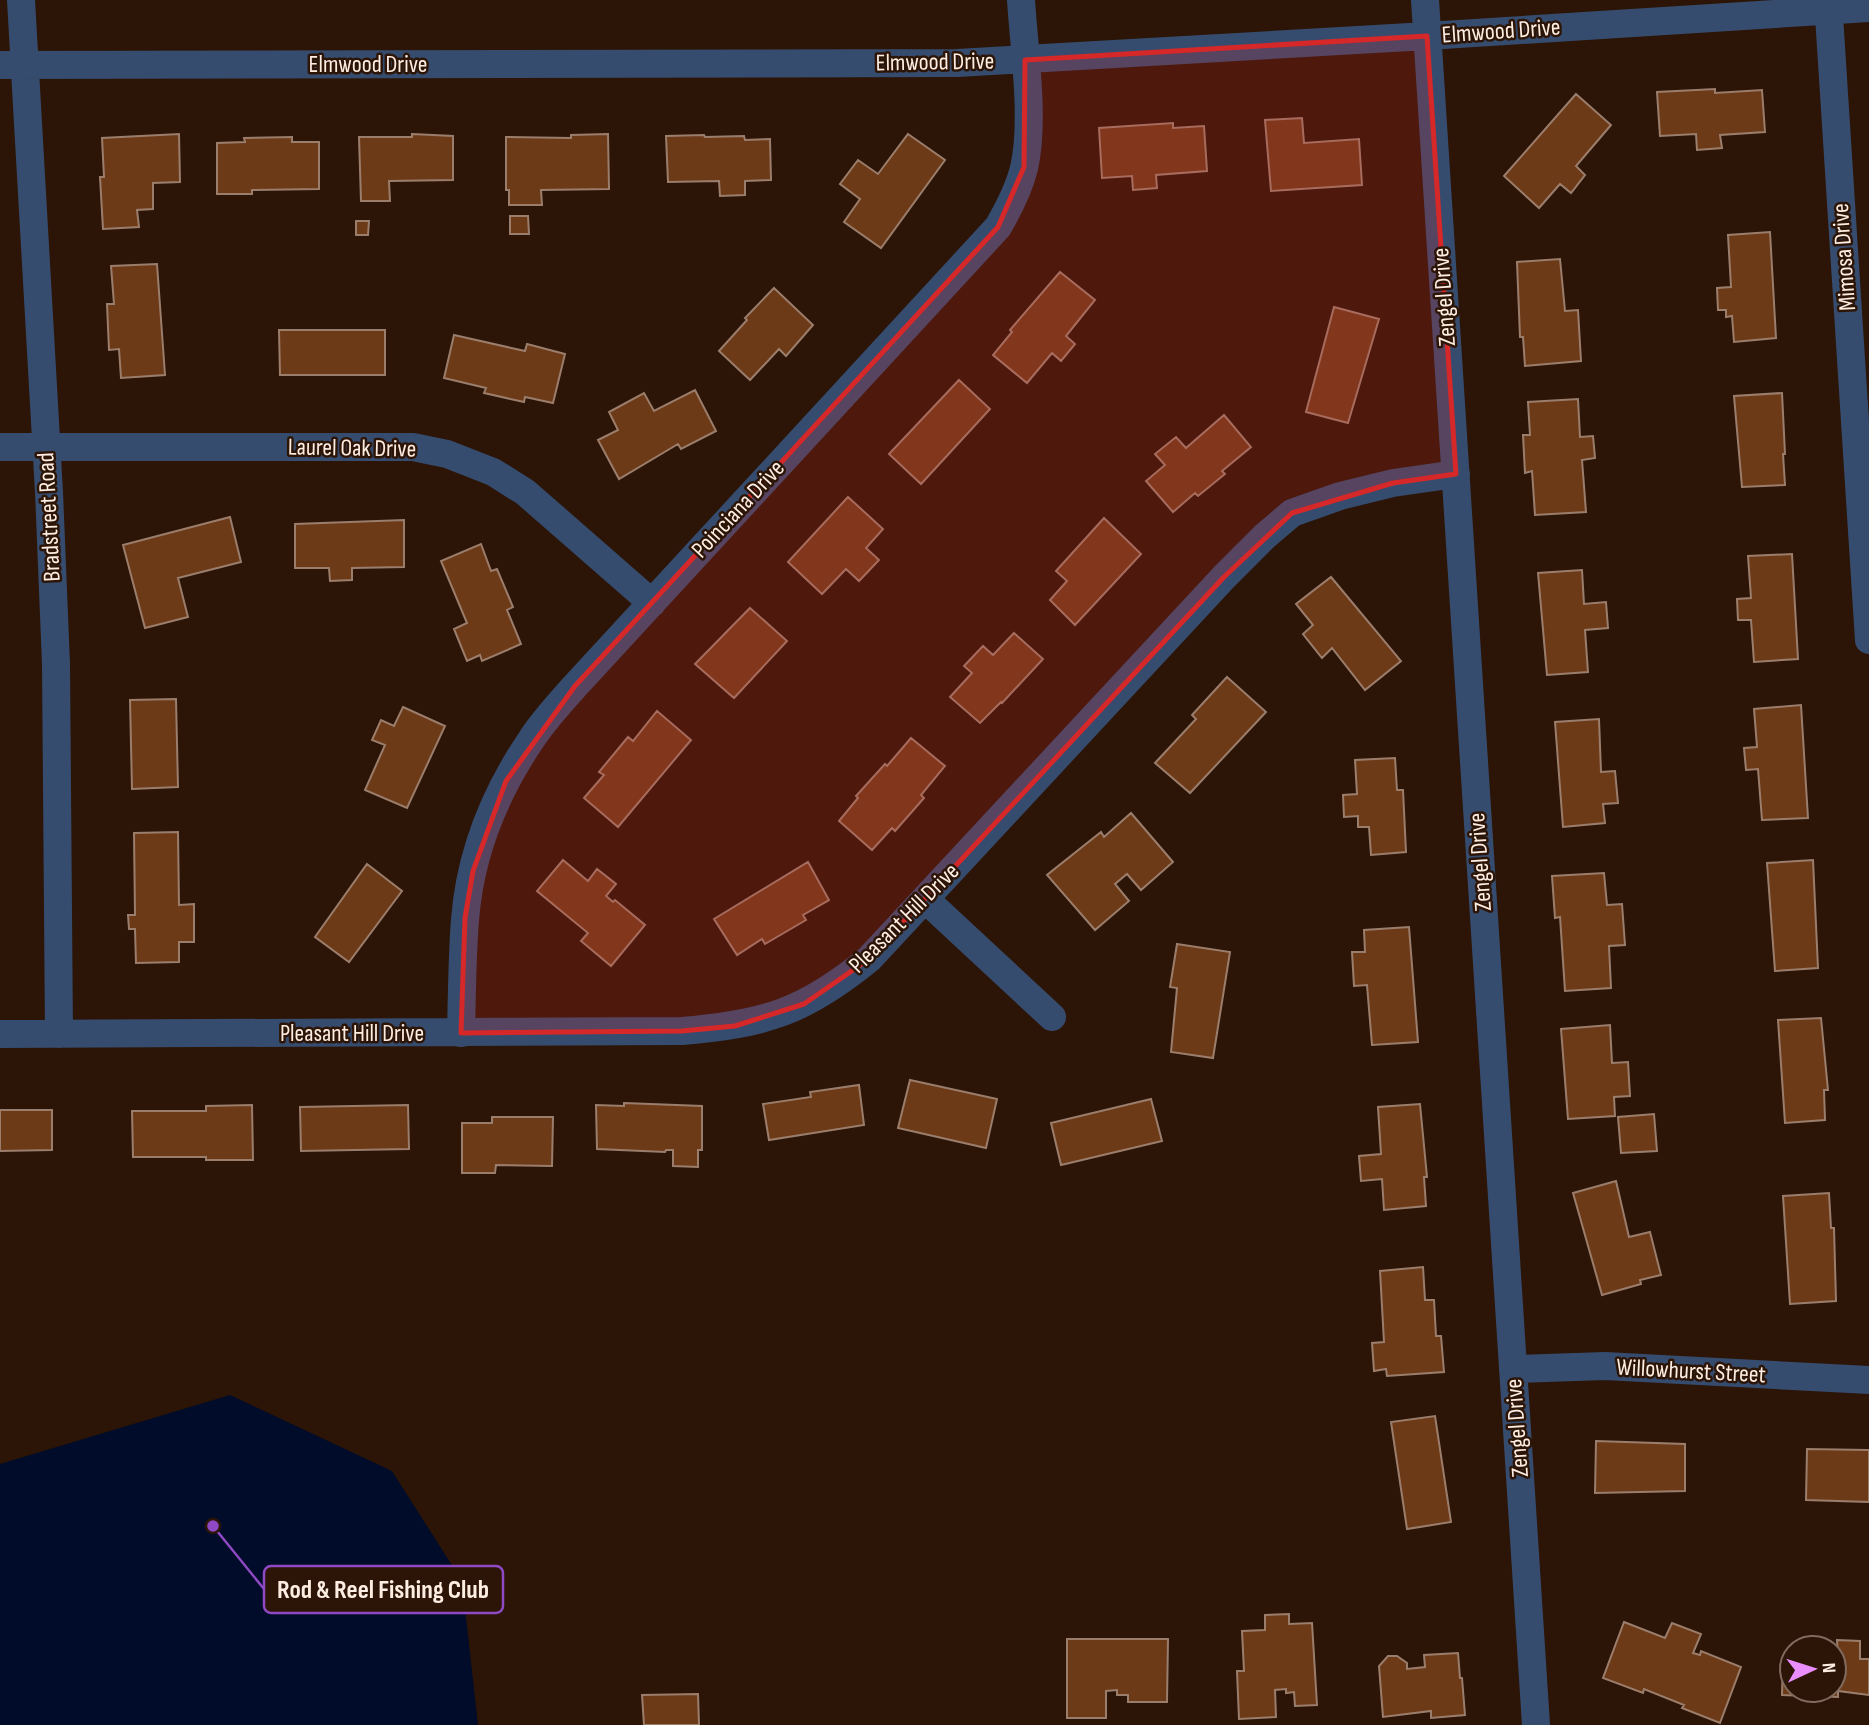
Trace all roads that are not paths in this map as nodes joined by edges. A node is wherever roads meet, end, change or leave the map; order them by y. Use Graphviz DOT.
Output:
graph roads {
  1 [pos="21,0"];
  2 [pos="1021,0"];
  3 [pos="1425,0"];
  4 [pos="1828,5"];
  5 [pos="1869,8"];
  6 [pos="1427,36"];
  7 [pos="1025,60"];
  8 [pos="12,65"];
  9 [pos="46,446"];
  10 [pos="0,447"];
  11 [pos="1456,474"];
  12 [pos="652,603"];
  13 [pos="1869,640"];
  14 [pos="925,899"];
  15 [pos="1052,1017"];
  16 [pos="461,1032"];
  17 [pos="0,1034"];
  18 [pos="59,1034"];
  19 [pos="1513,1369"];
  20 [pos="1869,1380"];
  21 [pos="1536,1725"];
  1 -- 8 [label="street, Bradstreet Road"];
  2 -- 7 [label="street, Poinciana Drive"];
  3 -- 6 [label="street, Zengel Drive"];
  4 -- 5 [label="street, Elmwood Drive"];
  4 -- 6 [label="street, Elmwood Drive"];
  4 -- 13 [label="street, Mimosa Drive"];
  6 -- 7 [label="street, Elmwood Drive"];
  6 -- 11 [label="street, Zengel Drive"];
  7 -- 8 [label="street, Elmwood Drive"];
  7 -- 12 [label="street, Poinciana Drive"];
  8 -- 9 [label="street, Bradstreet Road"];
  9 -- 10 [label="street, Laurel Oak Drive"];
  9 -- 12 [label="street, Laurel Oak Drive"];
  9 -- 18 [label="street, Bradstreet Road"];
  11 -- 14 [label="street, Pleasant Hill Drive"];
  11 -- 19 [label="street, Zengel Drive"];
  12 -- 16 [label="street, Poinciana Drive"];
  14 -- 15 [label="street"];
  14 -- 16 [label="street, Pleasant Hill Drive"];
  16 -- 18 [label="street, Pleasant Hill Drive"];
  17 -- 18 [label="street, Pleasant Hill Drive"];
  19 -- 20 [label="street, Willowhurst Street"];
  19 -- 21 [label="street, Zengel Drive"];
}
